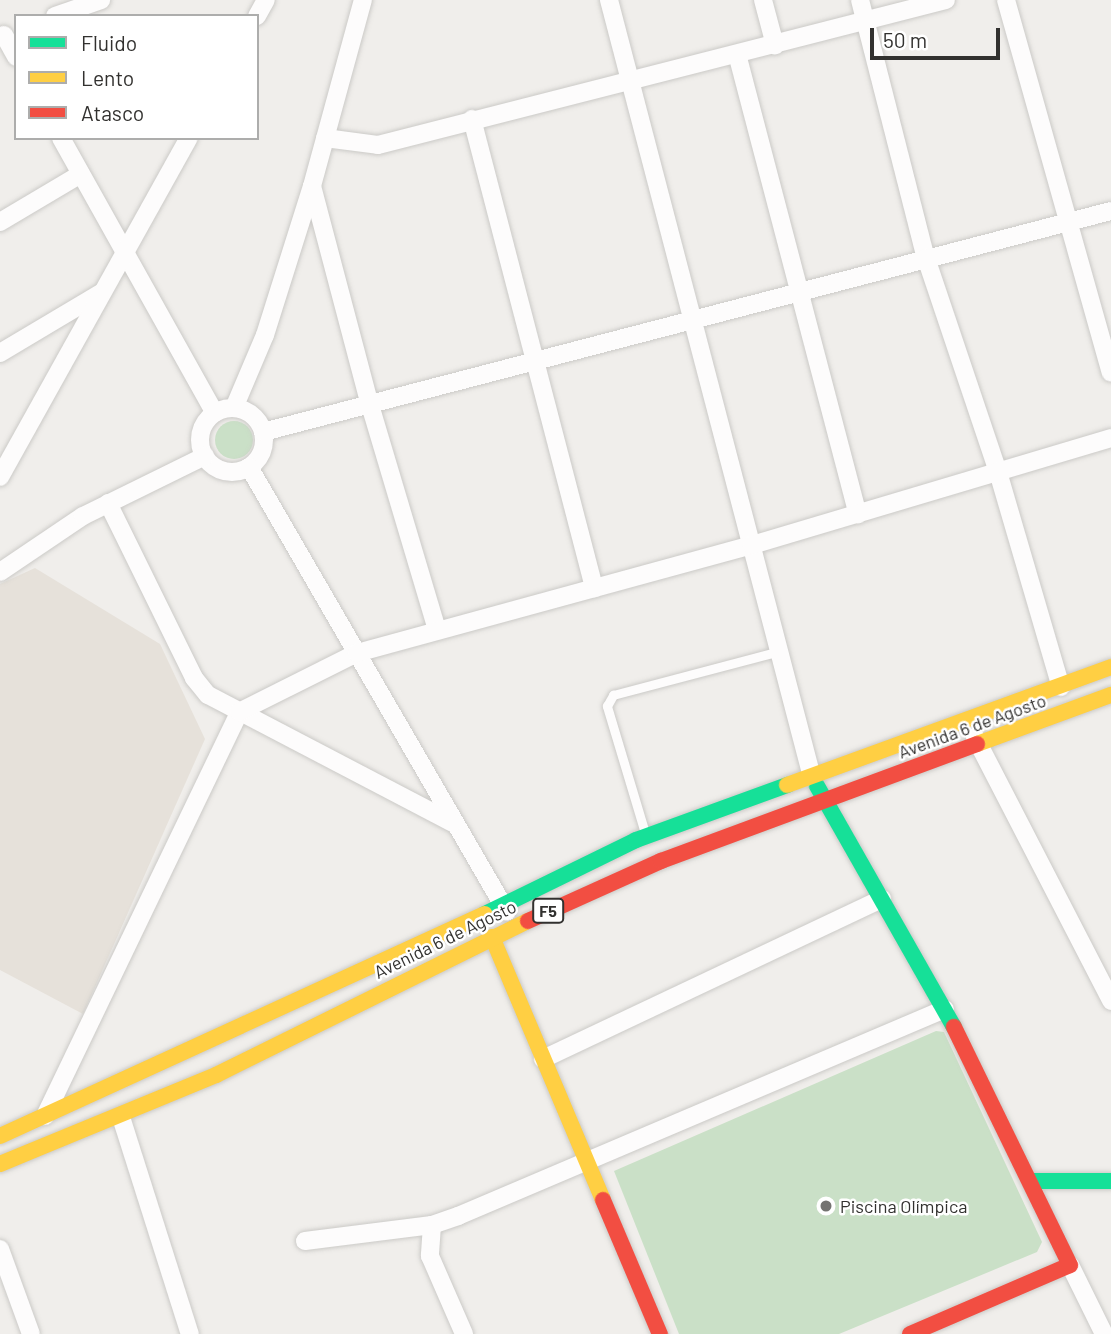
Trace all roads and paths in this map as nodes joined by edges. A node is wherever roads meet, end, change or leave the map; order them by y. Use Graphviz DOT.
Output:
graph roads {
  1 [pos="101,0"];
  2 [pos="363,0"];
  3 [pos="609,0"];
  4 [pos="763,0"];
  5 [pos="860,0"];
  6 [pos="946,0"];
  7 [pos="1006,0"];
  8 [pos="61,14"];
  9 [pos="866,21"];
  10 [pos="7,34"];
  11 [pos="775,45"];
  12 [pos="14,52"];
  13 [pos="737,54"];
  14 [pos="630,82"];
  15 [pos="472,119"];
  16 [pos="325,138"];
  17 [pos="62,140"];
  18 [pos="188,140"];
  19 [pos="81,174"];
  20 [pos="312,186"];
  21 [pos="1111,211"];
  22 [pos="0,222"];
  23 [pos="1066,222"];
  24 [pos="126,253"];
  25 [pos="926,258"];
  26 [pos="798,292"];
  27 [pos="100,294"];
  28 [pos="693,320"];
  29 [pos="0,353"];
  30 [pos="536,362"];
  31 [pos="1111,373"];
  32 [pos="370,405"];
  33 [pos="234,408"];
  34 [pos="215,413"];
  35 [pos="263,432"];
  36 [pos="1111,438"];
  37 [pos="205,456"];
  38 [pos="249,467"];
  39 [pos="998,472"];
  40 [pos="0,477"];
  41 [pos="108,503"];
  42 [pos="858,514"];
  43 [pos="752,545"];
  44 [pos="0,572"];
  45 [pos="594,588"];
  46 [pos="437,630"];
  47 [pos="779,651"];
  48 [pos="356,653"];
  49 [pos="1111,667"];
  50 [pos="1061,687"];
  51 [pos="1111,695"];
  52 [pos="239,712"];
  53 [pos="967,722"];
  54 [pos="978,744"];
  55 [pos="812,777"];
  56 [pos="825,801"];
  57 [pos="454,823"];
  58 [pos="646,836"];
  59 [pos="882,899"];
  60 [pos="503,905"];
  61 [pos="515,926"];
  62 [pos="492,937"];
  63 [pos="1111,1001"];
  64 [pos="945,1009"];
  65 [pos="543,1059"];
  66 [pos="45,1116"];
  67 [pos="121,1117"];
  68 [pos="0,1136"];
  69 [pos="0,1164"];
  70 [pos="588,1164"];
  71 [pos="1032,1181"];
  72 [pos="1111,1181"];
  73 [pos="432,1225"];
  74 [pos="305,1241"];
  75 [pos="0,1250"];
  76 [pos="1070,1265"];
  77 [pos="31,1334"];
  78 [pos="190,1334"];
  79 [pos="464,1334"];
  80 [pos="660,1334"];
  81 [pos="910,1334"];
  82 [pos="1104,1334"];
  1 -- 8 [label="street"];
  2 -- 16 [label="street"];
  3 -- 14 [label="street"];
  4 -- 11 [label="street"];
  5 -- 9 [label="street"];
  6 -- 9 [label="street"];
  7 -- 23 [label="street"];
  9 -- 11 [label="street"];
  9 -- 25 [label="street"];
  10 -- 12 [label="street"];
  11 -- 13 [label="street"];
  13 -- 14 [label="street"];
  13 -- 26 [label="street"];
  14 -- 15 [label="street"];
  14 -- 28 [label="street"];
  15 -- 16 [label="street"];
  15 -- 30 [label="street"];
  16 -- 20 [label="street"];
  17 -- 19 [label="street"];
  18 -- 24 [label="street"];
  19 -- 22 [label="street"];
  19 -- 24 [label="street"];
  20 -- 32 [label="street"];
  20 -- 33 [label="street"];
  21 -- 23 [label="street"];
  23 -- 25 [label="street"];
  23 -- 31 [label="street"];
  24 -- 27 [label="street"];
  24 -- 34 [label="street"];
  25 -- 26 [label="street"];
  25 -- 39 [label="street"];
  26 -- 28 [label="street"];
  26 -- 42 [label="street"];
  27 -- 29 [label="street"];
  27 -- 40 [label="street"];
  28 -- 30 [label="street"];
  28 -- 43 [label="street"];
  30 -- 32 [label="street"];
  30 -- 45 [label="street"];
  32 -- 35 [label="street"];
  32 -- 46 [label="street"];
  33 -- 34 [label="street"];
  33 -- 35 [label="street"];
  34 -- 37 [label="street"];
  35 -- 38 [label="street"];
  36 -- 39 [label="street"];
  37 -- 38 [label="street"];
  37 -- 41 [label="street"];
  38 -- 48 [label="street"];
  39 -- 42 [label="street"];
  39 -- 50 [label="street"];
  41 -- 44 [label="street"];
  41 -- 52 [label="street"];
  42 -- 43 [label="street"];
  43 -- 45 [label="street"];
  43 -- 47 [label="street"];
  45 -- 46 [label="street"];
  46 -- 48 [label="street"];
  47 -- 55 [label="street"];
  47 -- 58 [label="lane"];
  48 -- 52 [label="street"];
  48 -- 57 [label="street"];
  49 -- 50 [label="main road, Avenida 6 de Agosto / F5"];
  50 -- 53 [label="main road, Avenida 6 de Agosto / F5"];
  51 -- 54 [label="main road, Avenida 6 de Agosto / F5"];
  52 -- 57 [label="street"];
  52 -- 66 [label="street"];
  53 -- 54 [label="street"];
  53 -- 55 [label="main road, Avenida 6 de Agosto / F5"];
  54 -- 56 [label="main road, Avenida 6 de Agosto / F5"];
  54 -- 63 [label="street"];
  55 -- 56 [label="main road"];
  55 -- 58 [label="main road, Avenida 6 de Agosto / F5"];
  56 -- 59 [label="main road"];
  56 -- 61 [label="main road, Avenida 6 de Agosto / F5"];
  57 -- 60 [label="street"];
  58 -- 60 [label="main road, Avenida 6 de Agosto / F5"];
  59 -- 64 [label="main road"];
  59 -- 65 [label="street"];
  60 -- 61 [label="street"];
  60 -- 66 [label="main road, Avenida 6 de Agosto / F5"];
  61 -- 62 [label="main road, Avenida 6 de Agosto / F5"];
  62 -- 65 [label="main road"];
  62 -- 67 [label="main road, Avenida 6 de Agosto / F5"];
  64 -- 70 [label="street"];
  64 -- 71 [label="main road"];
  65 -- 70 [label="main road"];
  66 -- 68 [label="main road, Avenida 6 de Agosto / F5"];
  67 -- 69 [label="main road, Avenida 6 de Agosto / F5"];
  67 -- 78 [label="street"];
  70 -- 73 [label="street"];
  70 -- 80 [label="main road"];
  71 -- 72 [label="main road"];
  71 -- 76 [label="main road"];
  73 -- 74 [label="street"];
  73 -- 79 [label="street"];
  75 -- 77 [label="street"];
  76 -- 81 [label="main road"];
  76 -- 82 [label="street"];
}
